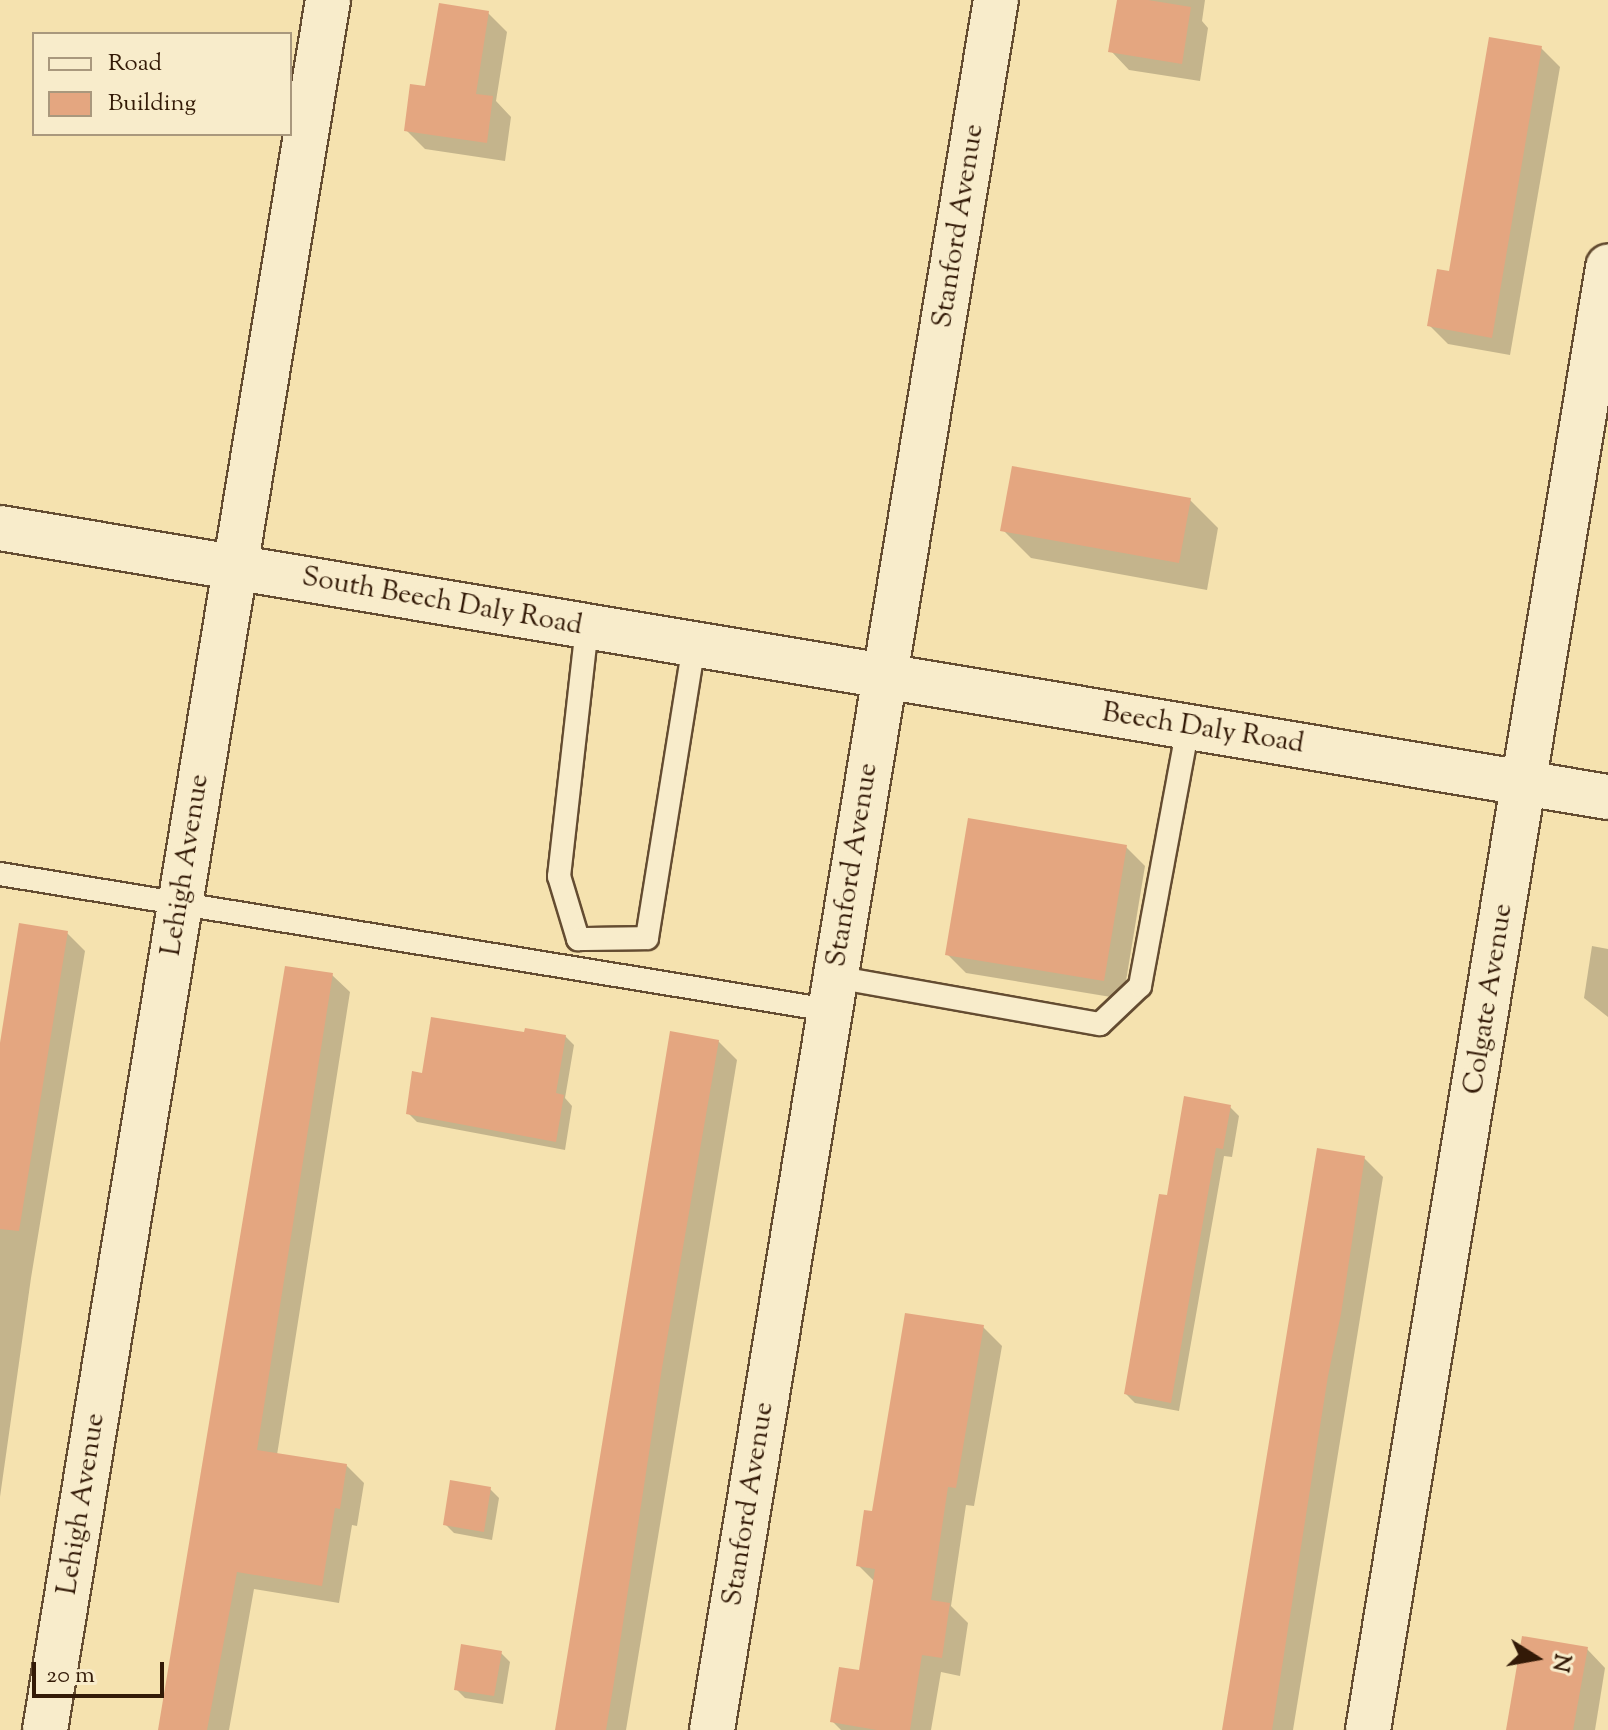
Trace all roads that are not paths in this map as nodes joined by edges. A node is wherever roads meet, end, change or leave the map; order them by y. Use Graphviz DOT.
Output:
graph roads {
  1 [pos="328,0"];
  2 [pos="996,0"];
  3 [pos="1608,267"];
  4 [pos="0,528"];
  5 [pos="234,567"];
  6 [pos="587,627"];
  7 [pos="694,644"];
  8 [pos="884,676"];
  9 [pos="1188,727"];
  10 [pos="1522,782"];
  11 [pos="1608,797"];
  12 [pos="0,874"];
  13 [pos="180,904"];
  14 [pos="832,994"];
  15 [pos="45,1730"];
  16 [pos="712,1730"];
  17 [pos="1368,1730"];
  1 -- 5 [label="street, Lehigh Avenue"];
  2 -- 8 [label="street, Stanford Avenue"];
  3 -- 10 [label="street, Colgate Avenue"];
  4 -- 5 [label="street, South Beech Daly Road"];
  5 -- 6 [label="street, South Beech Daly Road"];
  5 -- 13 [label="street, Lehigh Avenue"];
  6 -- 7 [label="street, South Beech Daly Road"];
  6 -- 7 [label="lane"];
  7 -- 8 [label="street, South Beech Daly Road"];
  8 -- 9 [label="street, Beech Daly Road"];
  8 -- 14 [label="street, Stanford Avenue"];
  9 -- 10 [label="street, Beech Daly Road"];
  9 -- 14 [label="lane"];
  10 -- 11 [label="street"];
  10 -- 17 [label="street, Colgate Avenue"];
  12 -- 13 [label="lane"];
  13 -- 14 [label="lane"];
  13 -- 15 [label="street, Lehigh Avenue"];
  14 -- 16 [label="street, Stanford Avenue"];
}
